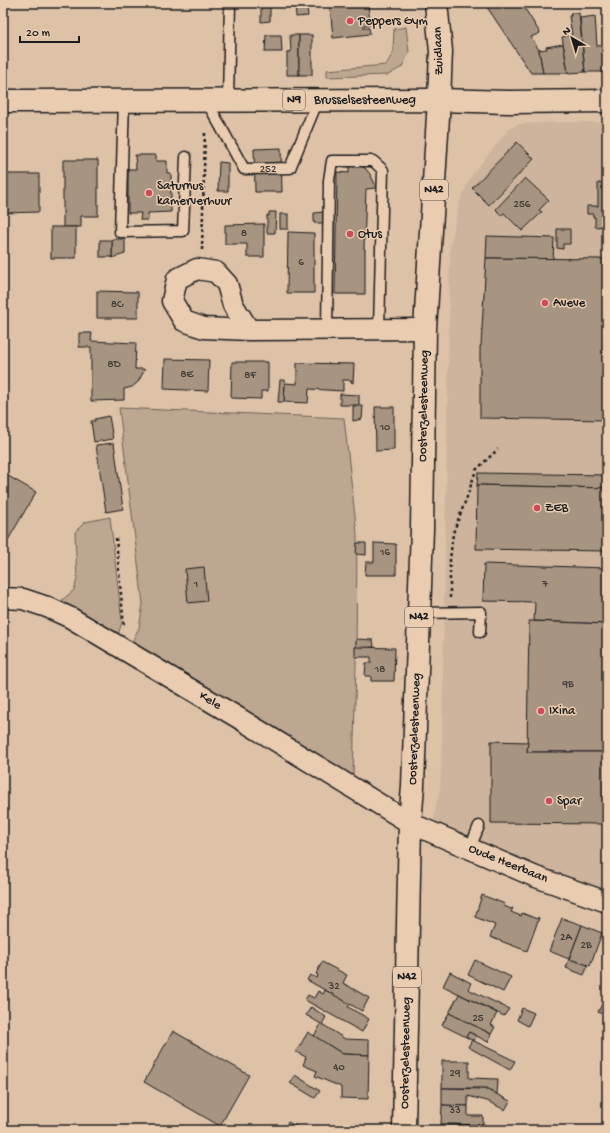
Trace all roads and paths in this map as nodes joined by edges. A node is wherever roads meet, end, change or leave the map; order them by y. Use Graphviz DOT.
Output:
graph roads {
  1 [pos="230,3"];
  2 [pos="436,3"];
  3 [pos="124,100"];
  4 [pos="206,100"];
  5 [pos="228,100"];
  6 [pos="318,100"];
  7 [pos="439,100"];
  8 [pos="607,100"];
  9 [pos="3,101"];
  10 [pos="186,157"];
  11 [pos="202,270"];
  12 [pos="379,329"];
  13 [pos="425,329"];
  14 [pos="249,330"];
  15 [pos="327,330"];
  16 [pos="498,449"];
  17 [pos="116,538"];
  18 [pos="3,598"];
  19 [pos="419,612"];
  20 [pos="450,612"];
  21 [pos="480,632"];
  22 [pos="119,647"];
  23 [pos="410,823"];
  24 [pos="479,826"];
  25 [pos="470,848"];
  26 [pos="607,902"];
  27 [pos="404,1130"];
  1 -- 5 [label="lane"];
  2 -- 7 [label="main road, Zuidlaan"];
  3 -- 4 [label="main road, Brusselsesteenweg / N9"];
  3 -- 9 [label="main road, Brusselsesteenweg / N9"];
  3 -- 10 [label="lane"];
  4 -- 5 [label="main road, Brusselsesteenweg / N9"];
  4 -- 6 [label="lane"];
  4 -- 11 [label="path"];
  5 -- 6 [label="main road, Brusselsesteenweg / N9"];
  6 -- 7 [label="main road, Brusselsesteenweg / N9"];
  7 -- 8 [label="main road, Brusselsesteenweg / N9"];
  7 -- 13 [label="main road, Oosterzelesteenweg / N42"];
  11 -- 14 [label="street"];
  11 -- 14 [label="street"];
  12 -- 13 [label="street"];
  12 -- 15 [label="street"];
  12 -- 15 [label="lane"];
  13 -- 19 [label="main road, Oosterzelesteenweg / N42"];
  14 -- 15 [label="street"];
  16 -- 20 [label="path"];
  17 -- 22 [label="path"];
  18 -- 22 [label="street, Kele"];
  19 -- 20 [label="lane"];
  19 -- 23 [label="main road, Oosterzelesteenweg / N42"];
  20 -- 21 [label="lane"];
  22 -- 23 [label="street, Kele"];
  23 -- 25 [label="street, Oude Heerbaan"];
  23 -- 27 [label="main road, Oosterzelesteenweg / N42"];
  24 -- 25 [label="lane"];
  25 -- 26 [label="street, Oude Heerbaan"];
}
